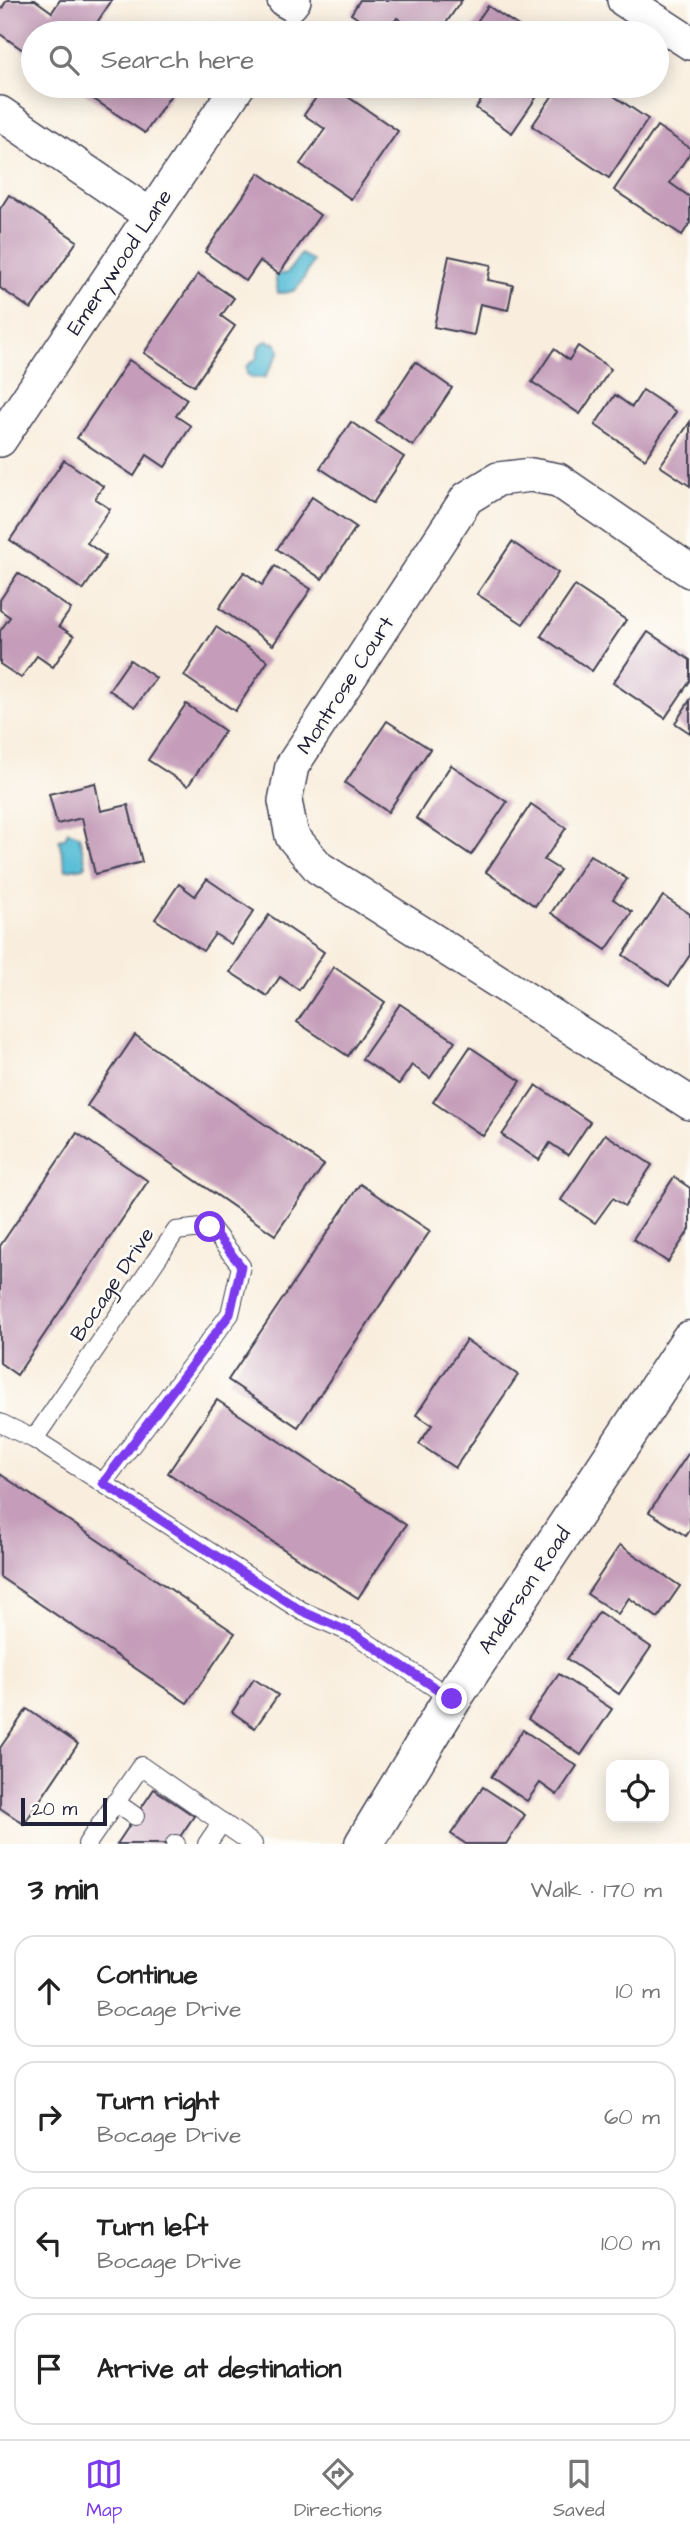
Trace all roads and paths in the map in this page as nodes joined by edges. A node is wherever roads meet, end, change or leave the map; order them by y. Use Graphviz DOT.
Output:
graph roads {
  1 [pos="624,0"];
  2 [pos="656,21"];
  3 [pos="669,29"];
  4 [pos="690,43"];
  5 [pos="230,98"];
  6 [pos="0,113"];
  7 [pos="150,215"];
  8 [pos="0,440"];
  9 [pos="690,571"];
  10 [pos="690,1103"];
  11 [pos="686,1354"];
  12 [pos="0,1423"];
  13 [pos="34,1439"];
  14 [pos="103,1483"];
  15 [pos="452,1699"];
  16 [pos="115,1802"];
  17 [pos="135,1816"];
  18 [pos="222,1822"];
  19 [pos="91,1842"];
  20 [pos="206,1844"];
  21 [pos="253,1844"];
  22 [pos="364,1844"];
  1 -- 2 [label="street"];
  3 -- 4 [label="street"];
  5 -- 7 [label="street, Emerywood Lane"];
  6 -- 7 [label="street"];
  7 -- 8 [label="street, Emerywood Lane"];
  9 -- 10 [label="street, Montrose Court"];
  11 -- 15 [label="street, Anderson Road"];
  12 -- 13 [label="lane"];
  13 -- 14 [label="lane"];
  13 -- 14 [label="lane, Bocage Drive"];
  14 -- 15 [label="lane"];
  15 -- 22 [label="street, Anderson Road"];
  16 -- 17 [label="lane"];
  16 -- 18 [label="lane"];
  16 -- 19 [label="lane"];
  18 -- 20 [label="lane"];
  18 -- 21 [label="lane"];
}
